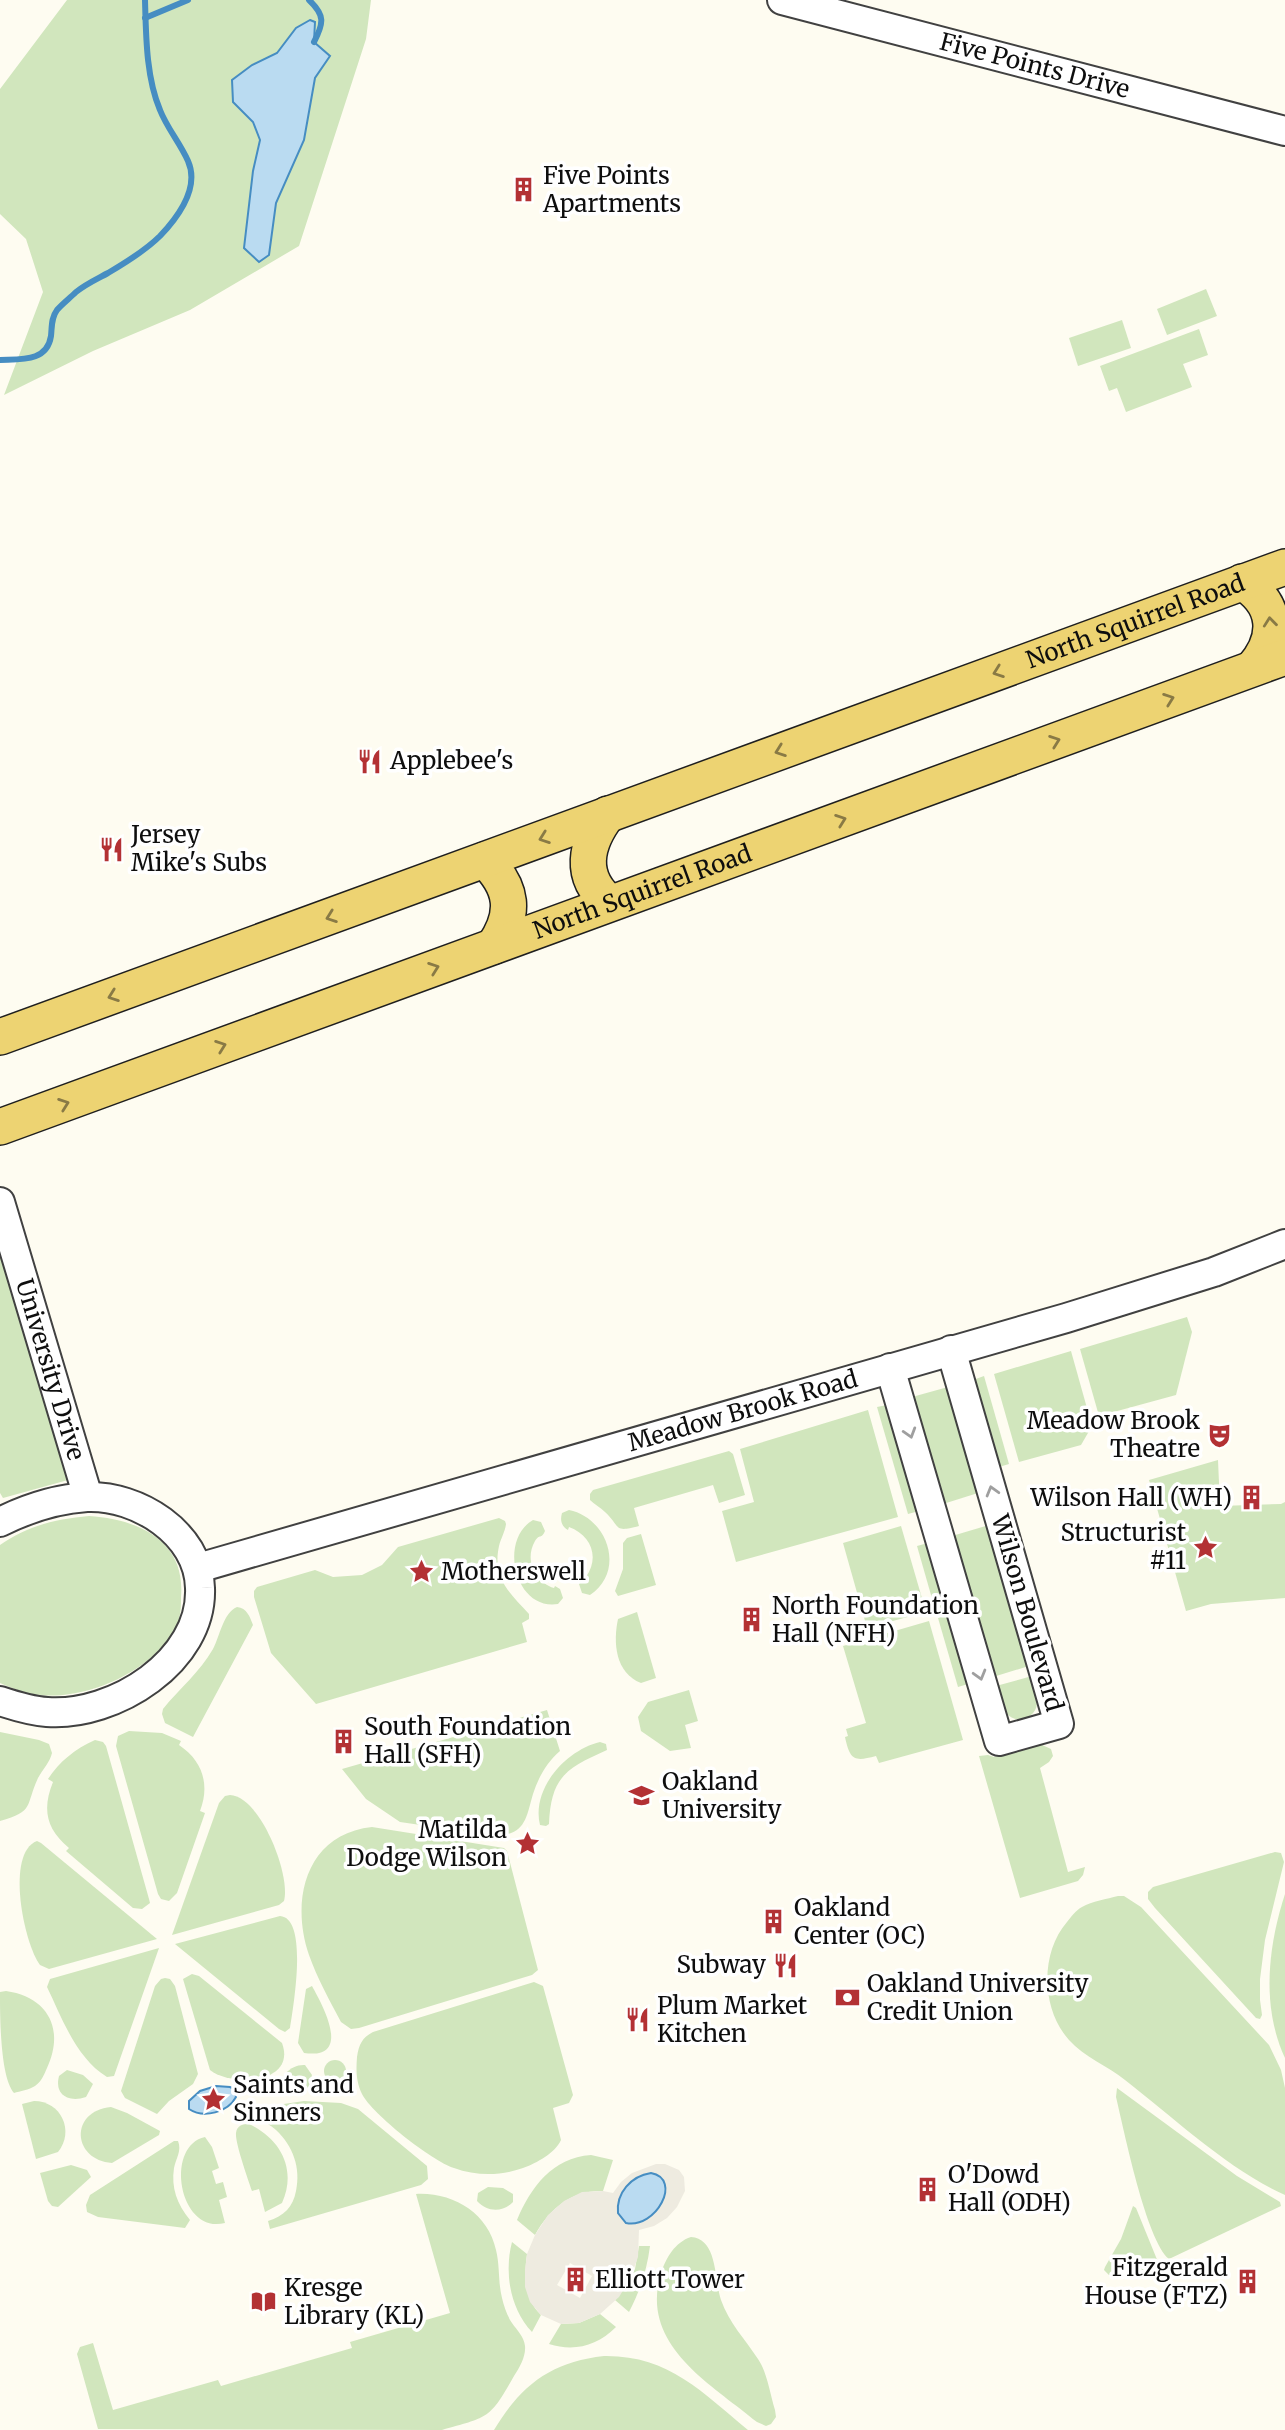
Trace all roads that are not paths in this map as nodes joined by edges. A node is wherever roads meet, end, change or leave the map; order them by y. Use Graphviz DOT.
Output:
graph roads {
  1 [pos="782,0"];
  2 [pos="1285,131"];
  3 [pos="1285,567"];
  4 [pos="1242,582"];
  5 [pos="1269,662"];
  6 [pos="608,814"];
  7 [pos="485,860"];
  8 [pos="610,903"];
  9 [pos="494,946"];
  10 [pos="0,1037"];
  11 [pos="0,1127"];
  12 [pos="0,1202"];
  13 [pos="1285,1244"];
  14 [pos="951,1350"];
  15 [pos="890,1368"];
  16 [pos="88,1497"];
  17 [pos="0,1522"];
  18 [pos="198,1568"];
  19 [pos="0,1701"];
  1 -- 2 [label="street, Five Points Drive"];
  3 -- 4 [label="main road, North Squirrel Road"];
  5 -- 4 [label="main road, one-way"];
  4 -- 6 [label="main road, North Squirrel Road, one-way"];
  8 -- 5 [label="main road, North Squirrel Road, one-way"];
  6 -- 7 [label="main road, North Squirrel Road, one-way"];
  6 -- 8 [label="main road"];
  7 -- 9 [label="main road"];
  7 -- 10 [label="main road, North Squirrel Road, one-way"];
  8 -- 9 [label="main road, North Squirrel Road"];
  11 -- 9 [label="main road, North Squirrel Road, one-way"];
  12 -- 16 [label="street, University Drive"];
  13 -- 14 [label="street, Meadow Brook Road"];
  14 -- 15 [label="street, Meadow Brook Road"];
  15 -- 14 [label="street, Wilson Boulevard, one-way"];
  15 -- 18 [label="street, Meadow Brook Road"];
  16 -- 17 [label="street"];
  16 -- 18 [label="street"];
  18 -- 19 [label="street"];
}
